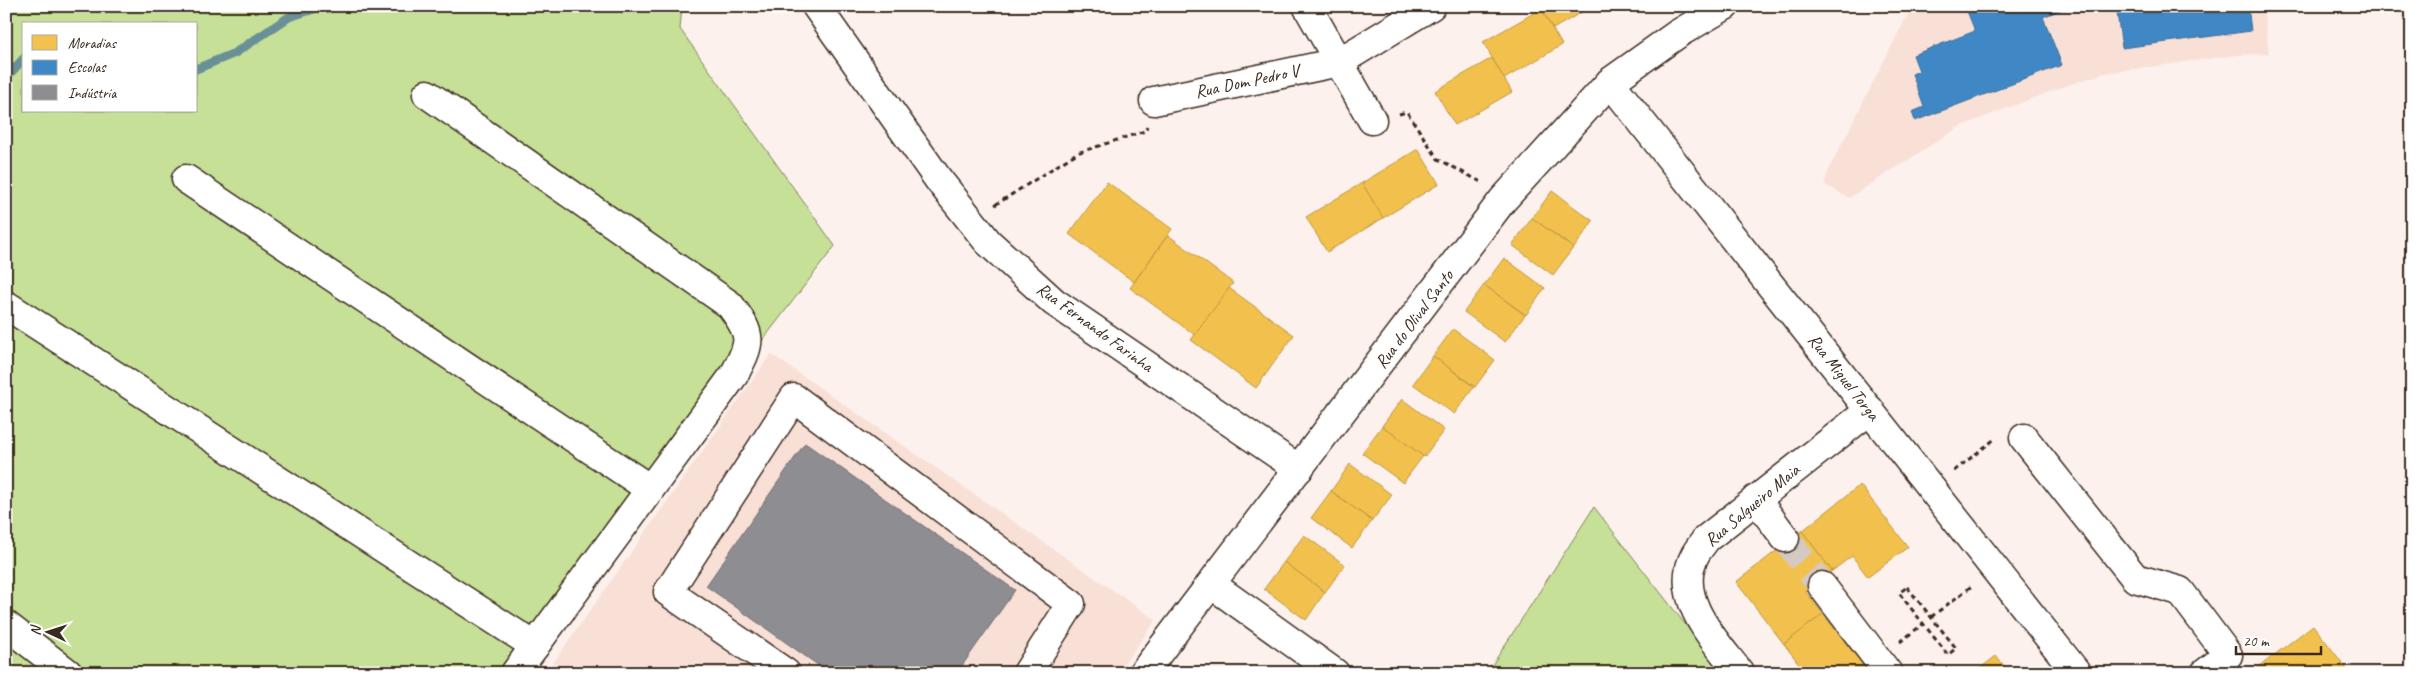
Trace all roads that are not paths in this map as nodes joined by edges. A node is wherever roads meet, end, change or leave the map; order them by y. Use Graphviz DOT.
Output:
graph roads {
  1 [pos="816,6"];
  2 [pos="1307,6"];
  3 [pos="1431,6"];
  4 [pos="1685,6"];
  5 [pos="1725,6"];
  6 [pos="1678,33"];
  7 [pos="1339,62"];
  8 [pos="1610,82"];
  9 [pos="427,94"];
  10 [pos="1154,101"];
  11 [pos="1372,120"];
  12 [pos="186,179"];
  13 [pos="6,305"];
  14 [pos="1870,410"];
  15 [pos="2024,438"];
  16 [pos="1299,469"];
  17 [pos="650,489"];
  18 [pos="1756,500"];
  19 [pos="1785,538"];
  20 [pos="1211,584"];
  21 [pos="1822,586"];
  22 [pos="6,625"];
  23 [pos="535,646"];
  24 [pos="1031,671"];
  25 [pos="68,673"];
  26 [pos="516,673"];
  27 [pos="786,673"];
  28 [pos="1143,673"];
  29 [pos="1335,673"];
  30 [pos="1740,673"];
  31 [pos="1888,673"];
  32 [pos="2077,673"];
  33 [pos="2205,673"];
  1 -- 16 [label="street, Rua Fernando Farinha"];
  2 -- 7 [label="street"];
  3 -- 7 [label="street, Rua Dom Pedro V"];
  4 -- 6 [label="street"];
  5 -- 6 [label="street, Rua do Olival Santo"];
  6 -- 8 [label="street, Rua do Olival Santo"];
  7 -- 10 [label="street, Rua Dom Pedro V"];
  7 -- 11 [label="street"];
  8 -- 14 [label="street, Rua Miguel Torga"];
  8 -- 16 [label="street, Rua do Olival Santo"];
  9 -- 17 [label="street"];
  12 -- 17 [label="street"];
  13 -- 23 [label="street"];
  14 -- 18 [label="street, Rua Salgueiro Maia"];
  14 -- 32 [label="street, Rua Miguel Torga"];
  15 -- 33 [label="street"];
  16 -- 20 [label="street, Rua do Olival Santo"];
  17 -- 23 [label="street"];
  18 -- 19 [label="street"];
  18 -- 30 [label="street, Rua Salgueiro Maia"];
  20 -- 28 [label="street, Rua do Olival Santo"];
  20 -- 29 [label="street"];
  21 -- 31 [label="street"];
  22 -- 25 [label="street"];
  23 -- 26 [label="street"];
  24 -- 27 [label="street"];
}
